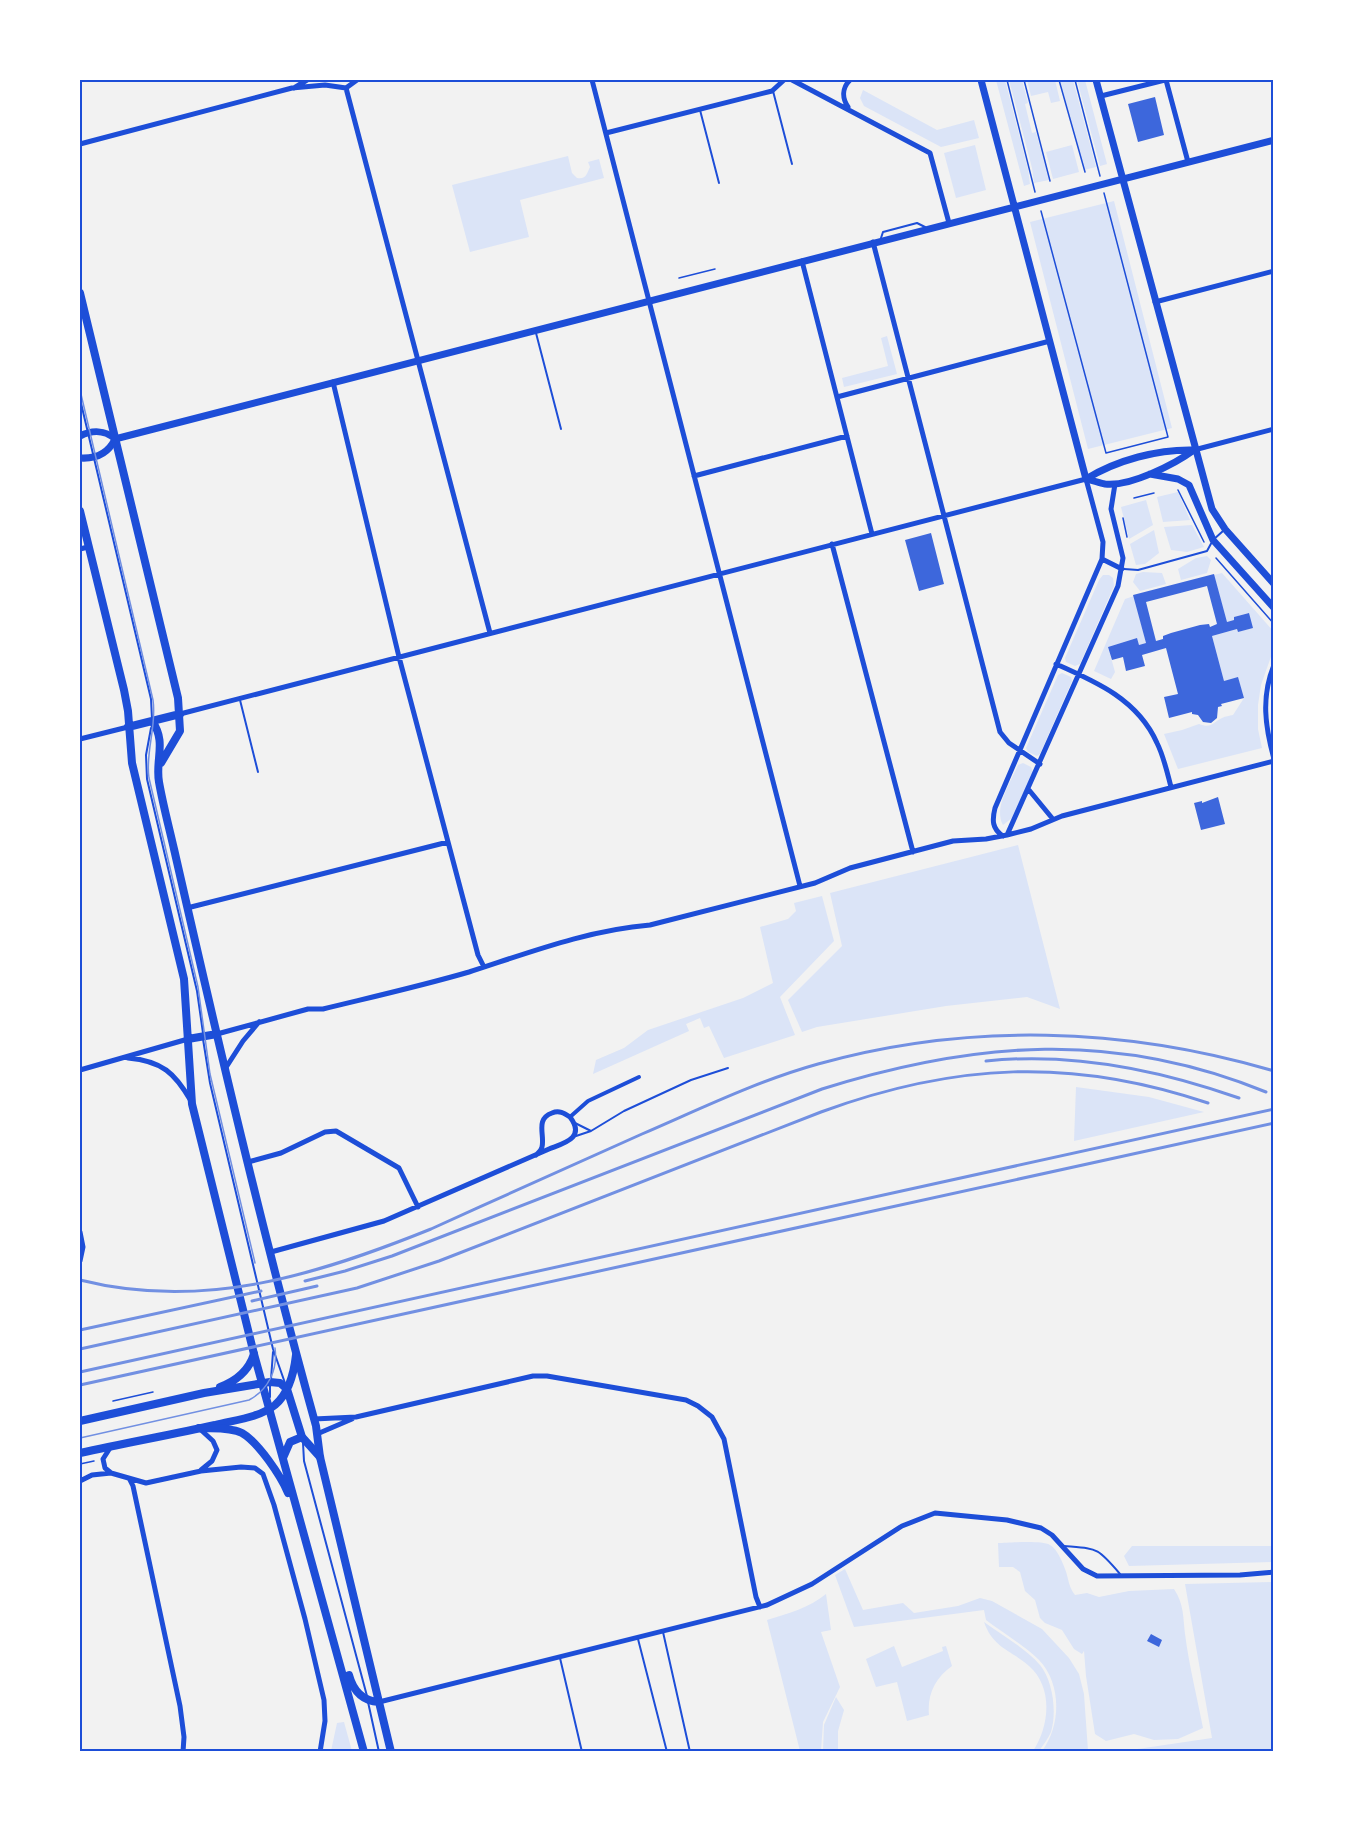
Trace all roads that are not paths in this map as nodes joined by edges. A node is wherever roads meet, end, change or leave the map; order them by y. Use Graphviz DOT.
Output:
graph roads {
  1 [pos="308,80"];
  2 [pos="329,80"];
  3 [pos="357,80"];
  4 [pos="592,80"];
  5 [pos="784,80"];
  6 [pos="792,80"];
  7 [pos="842,80"];
  8 [pos="849,80"];
  9 [pos="981,80"];
  10 [pos="1096,80"];
  11 [pos="1165,80"];
  12 [pos="334,85"];
  13 [pos="292,88"];
  14 [pos="346,88"];
  15 [pos="772,91"];
  16 [pos="1101,96"];
  17 [pos="700,110"];
  18 [pos="851,111"];
  19 [pos="606,133"];
  20 [pos="1274,140"];
  21 [pos="80,144"];
  22 [pos="1188,162"];
  23 [pos="792,164"];
  24 [pos="1123,179"];
  25 [pos="719,183"];
  26 [pos="1014,206"];
  27 [pos="949,223"];
  28 [pos="877,242"];
  29 [pos="802,261"];
  30 [pos="1274,271"];
  31 [pos="80,293"];
  32 [pos="649,300"];
  33 [pos="1155,302"];
  34 [pos="535,330"];
  35 [pos="1050,341"];
  36 [pos="418,361"];
  37 [pos="908,378"];
  38 [pos="333,382"];
  39 [pos="837,397"];
  40 [pos="80,399"];
  41 [pos="561,429"];
  42 [pos="1274,429"];
  43 [pos="88,432"];
  44 [pos="80,436"];
  45 [pos="847,436"];
  46 [pos="115,439"];
  47 [pos="1194,450"];
  48 [pos="80,458"];
  49 [pos="93,458"];
  50 [pos="1150,474"];
  51 [pos="694,476"];
  52 [pos="1086,479"];
  53 [pos="1114,484"];
  54 [pos="80,511"];
  55 [pos="943,516"];
  56 [pos="1225,530"];
  57 [pos="872,534"];
  58 [pos="1213,540"];
  59 [pos="832,544"];
  60 [pos="84,548"];
  61 [pos="1102,559"];
  62 [pos="1122,569"];
  63 [pos="719,573"];
  64 [pos="1274,584"];
  65 [pos="1274,608"];
  66 [pos="490,633"];
  67 [pos="399,657"];
  68 [pos="1056,664"];
  69 [pos="1274,665"];
  70 [pos="1080,675"];
  71 [pos="240,698"];
  72 [pos="180,714"];
  73 [pos="152,721"];
  74 [pos="128,727"];
  75 [pos="80,739"];
  76 [pos="1019,749"];
  77 [pos="1274,760"];
  78 [pos="1040,764"];
  79 [pos="159,769"];
  80 [pos="258,772"];
  81 [pos="1171,787"];
  82 [pos="1029,790"];
  83 [pos="1052,818"];
  84 [pos="1005,836"];
  85 [pos="448,842"];
  86 [pos="913,852"];
  87 [pos="800,886"];
  88 [pos="187,908"];
  89 [pos="484,967"];
  90 [pos="260,1021"];
  91 [pos="217,1034"];
  92 [pos="203,1036"];
  93 [pos="188,1039"];
  94 [pos="127,1058"];
  95 [pos="728,1068"];
  96 [pos="225,1069"];
  97 [pos="80,1070"];
  98 [pos="639,1077"];
  99 [pos="192,1104"];
  100 [pos="572,1119"];
  101 [pos="591,1131"];
  102 [pos="573,1137"];
  103 [pos="536,1155"];
  104 [pos="248,1162"];
  105 [pos="418,1207"];
  106 [pos="80,1232"];
  107 [pos="271,1252"];
  108 [pos="80,1262"];
  109 [pos="295,1347"];
  110 [pos="273,1349"];
  111 [pos="254,1354"];
  112 [pos="266,1383"];
  113 [pos="287,1389"];
  114 [pos="204,1393"];
  115 [pos="269,1409"];
  116 [pos="356,1417"];
  117 [pos="314,1419"];
  118 [pos="80,1420"];
  119 [pos="199,1428"];
  120 [pos="317,1434"];
  121 [pos="302,1437"];
  122 [pos="118,1445"];
  123 [pos="80,1453"];
  124 [pos="320,1456"];
  125 [pos="283,1458"];
  126 [pos="201,1471"];
  127 [pos="111,1473"];
  128 [pos="127,1479"];
  129 [pos="80,1481"];
  130 [pos="302,1527"];
  131 [pos="1062,1545"];
  132 [pos="1274,1572"];
  133 [pos="1121,1576"];
  134 [pos="760,1607"];
  135 [pos="328,1620"];
  136 [pos="663,1632"];
  137 [pos="638,1638"];
  138 [pos="560,1658"];
  139 [pos="368,1700"];
  140 [pos="379,1702"];
  141 [pos="183,1752"];
  142 [pos="320,1752"];
  143 [pos="364,1752"];
  144 [pos="380,1752"];
  145 [pos="391,1752"];
  146 [pos="582,1752"];
  147 [pos="667,1752"];
  148 [pos="690,1752"];
  1 -- 13 [label="street"];
  2 -- 12 [label="street"];
  3 -- 14 [label="street"];
  4 -- 19 [label="street"];
  5 -- 15 [label="street"];
  6 -- 18 [label="street"];
  7 -- 8 [label="street"];
  8 -- 18 [label="street"];
  9 -- 26 [label="street"];
  10 -- 16 [label="street"];
  11 -- 16 [label="street"];
  11 -- 22 [label="street"];
  12 -- 13 [label="street"];
  12 -- 14 [label="street"];
  13 -- 21 [label="street"];
  14 -- 36 [label="street"];
  15 -- 17 [label="street"];
  15 -- 23 [label="lane"];
  16 -- 24 [label="street"];
  17 -- 19 [label="street"];
  17 -- 25 [label="lane"];
  18 -- 27 [label="street"];
  19 -- 32 [label="street"];
  20 -- 22 [label="street"];
  22 -- 24 [label="street"];
  24 -- 26 [label="street"];
  24 -- 33 [label="street"];
  26 -- 27 [label="street"];
  26 -- 35 [label="street"];
  27 -- 28 [label="street"];
  28 -- 29 [label="street"];
  28 -- 37 [label="street"];
  29 -- 32 [label="street"];
  29 -- 39 [label="street"];
  30 -- 33 [label="street"];
  31 -- 46 [label="main road"];
  32 -- 34 [label="street"];
  32 -- 51 [label="street"];
  33 -- 47 [label="street"];
  34 -- 36 [label="street"];
  34 -- 41 [label="lane"];
  35 -- 37 [label="street"];
  35 -- 52 [label="street"];
  36 -- 38 [label="street"];
  36 -- 66 [label="street"];
  37 -- 39 [label="street"];
  37 -- 55 [label="street"];
  38 -- 46 [label="street"];
  38 -- 67 [label="street"];
  39 -- 45 [label="street"];
  40 -- 43 [label="lane"];
  42 -- 47 [label="street"];
  43 -- 44 [label="street"];
  43 -- 46 [label="street"];
  43 -- 49 [label="lane"];
  45 -- 51 [label="street"];
  45 -- 57 [label="street"];
  46 -- 49 [label="street"];
  46 -- 72 [label="main road"];
  47 -- 50 [label="street"];
  47 -- 52 [label="street"];
  47 -- 56 [label="street"];
  48 -- 49 [label="street"];
  49 -- 73 [label="lane"];
  50 -- 53 [label="street"];
  50 -- 58 [label="street"];
  51 -- 63 [label="street"];
  52 -- 53 [label="street"];
  52 -- 55 [label="street"];
  52 -- 61 [label="street"];
  53 -- 62 [label="street"];
  54 -- 60 [label="main road"];
  55 -- 57 [label="street"];
  55 -- 76 [label="street"];
  56 -- 58 [label="lane"];
  56 -- 64 [label="street"];
  57 -- 59 [label="street"];
  58 -- 62 [label="lane"];
  58 -- 65 [label="street"];
  59 -- 63 [label="street"];
  59 -- 86 [label="street"];
  60 -- 74 [label="main road"];
  61 -- 62 [label="street"];
  61 -- 68 [label="street"];
  62 -- 70 [label="street"];
  63 -- 66 [label="street"];
  63 -- 87 [label="street"];
  66 -- 67 [label="street"];
  67 -- 71 [label="street"];
  67 -- 85 [label="street"];
  68 -- 70 [label="street"];
  68 -- 76 [label="street"];
  69 -- 77 [label="street"];
  70 -- 78 [label="street"];
  70 -- 81 [label="street"];
  71 -- 72 [label="street"];
  71 -- 80 [label="lane"];
  72 -- 73 [label="main road"];
  72 -- 79 [label="main road"];
  73 -- 74 [label="main road"];
  73 -- 79 [label="main road"];
  73 -- 92 [label="lane"];
  74 -- 75 [label="street"];
  74 -- 93 [label="main road"];
  76 -- 78 [label="street"];
  76 -- 84 [label="street"];
  77 -- 81 [label="street"];
  78 -- 82 [label="street"];
  79 -- 88 [label="main road"];
  81 -- 83 [label="street"];
  82 -- 83 [label="street"];
  82 -- 84 [label="street"];
  83 -- 84 [label="street"];
  84 -- 86 [label="street"];
  85 -- 88 [label="street"];
  85 -- 89 [label="street"];
  86 -- 87 [label="street"];
  87 -- 89 [label="street"];
  88 -- 91 [label="main road"];
  89 -- 90 [label="street"];
  90 -- 91 [label="street"];
  90 -- 96 [label="street"];
  91 -- 92 [label="main road"];
  91 -- 96 [label="main road"];
  92 -- 93 [label="main road"];
  92 -- 110 [label="lane"];
  93 -- 94 [label="street"];
  93 -- 99 [label="main road"];
  94 -- 97 [label="street"];
  94 -- 99 [label="street"];
  95 -- 101 [label="lane"];
  96 -- 104 [label="main road"];
  98 -- 100 [label="street"];
  99 -- 111 [label="main road"];
  100 -- 101 [label="lane"];
  100 -- 102 [label="street"];
  100 -- 103 [label="street"];
  101 -- 102 [label="lane"];
  102 -- 103 [label="street"];
  103 -- 105 [label="street"];
  104 -- 105 [label="street"];
  104 -- 107 [label="main road"];
  105 -- 107 [label="street"];
  106 -- 108 [label="street"];
  107 -- 109 [label="main road"];
  109 -- 113 [label="main road"];
  109 -- 117 [label="main road"];
  110 -- 112 [label="lane"];
  110 -- 113 [label="lane"];
  111 -- 112 [label="main road"];
  111 -- 114 [label="main road"];
  112 -- 113 [label="main road"];
  112 -- 114 [label="main road"];
  112 -- 115 [label="main road"];
  113 -- 115 [label="main road"];
  113 -- 121 [label="main road"];
  114 -- 118 [label="main road"];
  115 -- 119 [label="main road"];
  115 -- 125 [label="main road"];
  116 -- 117 [label="street"];
  116 -- 120 [label="street"];
  116 -- 134 [label="street"];
  117 -- 120 [label="main road"];
  119 -- 122 [label="main road"];
  119 -- 126 [label="street"];
  119 -- 130 [label="main road"];
  120 -- 121 [label="main road"];
  120 -- 124 [label="main road"];
  121 -- 124 [label="main road"];
  121 -- 125 [label="main road"];
  121 -- 139 [label="lane"];
  122 -- 123 [label="main road"];
  122 -- 127 [label="street"];
  124 -- 140 [label="main road"];
  125 -- 130 [label="main road"];
  126 -- 128 [label="street"];
  126 -- 142 [label="street"];
  127 -- 128 [label="street"];
  127 -- 129 [label="street"];
  128 -- 141 [label="street"];
  130 -- 135 [label="main road"];
  131 -- 133 [label="lane"];
  131 -- 133 [label="street"];
  131 -- 134 [label="street"];
  132 -- 133 [label="street"];
  134 -- 136 [label="street"];
  135 -- 139 [label="main road"];
  135 -- 143 [label="main road"];
  136 -- 137 [label="street"];
  136 -- 148 [label="lane"];
  137 -- 138 [label="street"];
  137 -- 147 [label="lane"];
  138 -- 140 [label="street"];
  138 -- 146 [label="lane"];
  139 -- 140 [label="main road"];
  139 -- 144 [label="lane"];
  140 -- 145 [label="main road"];
}
